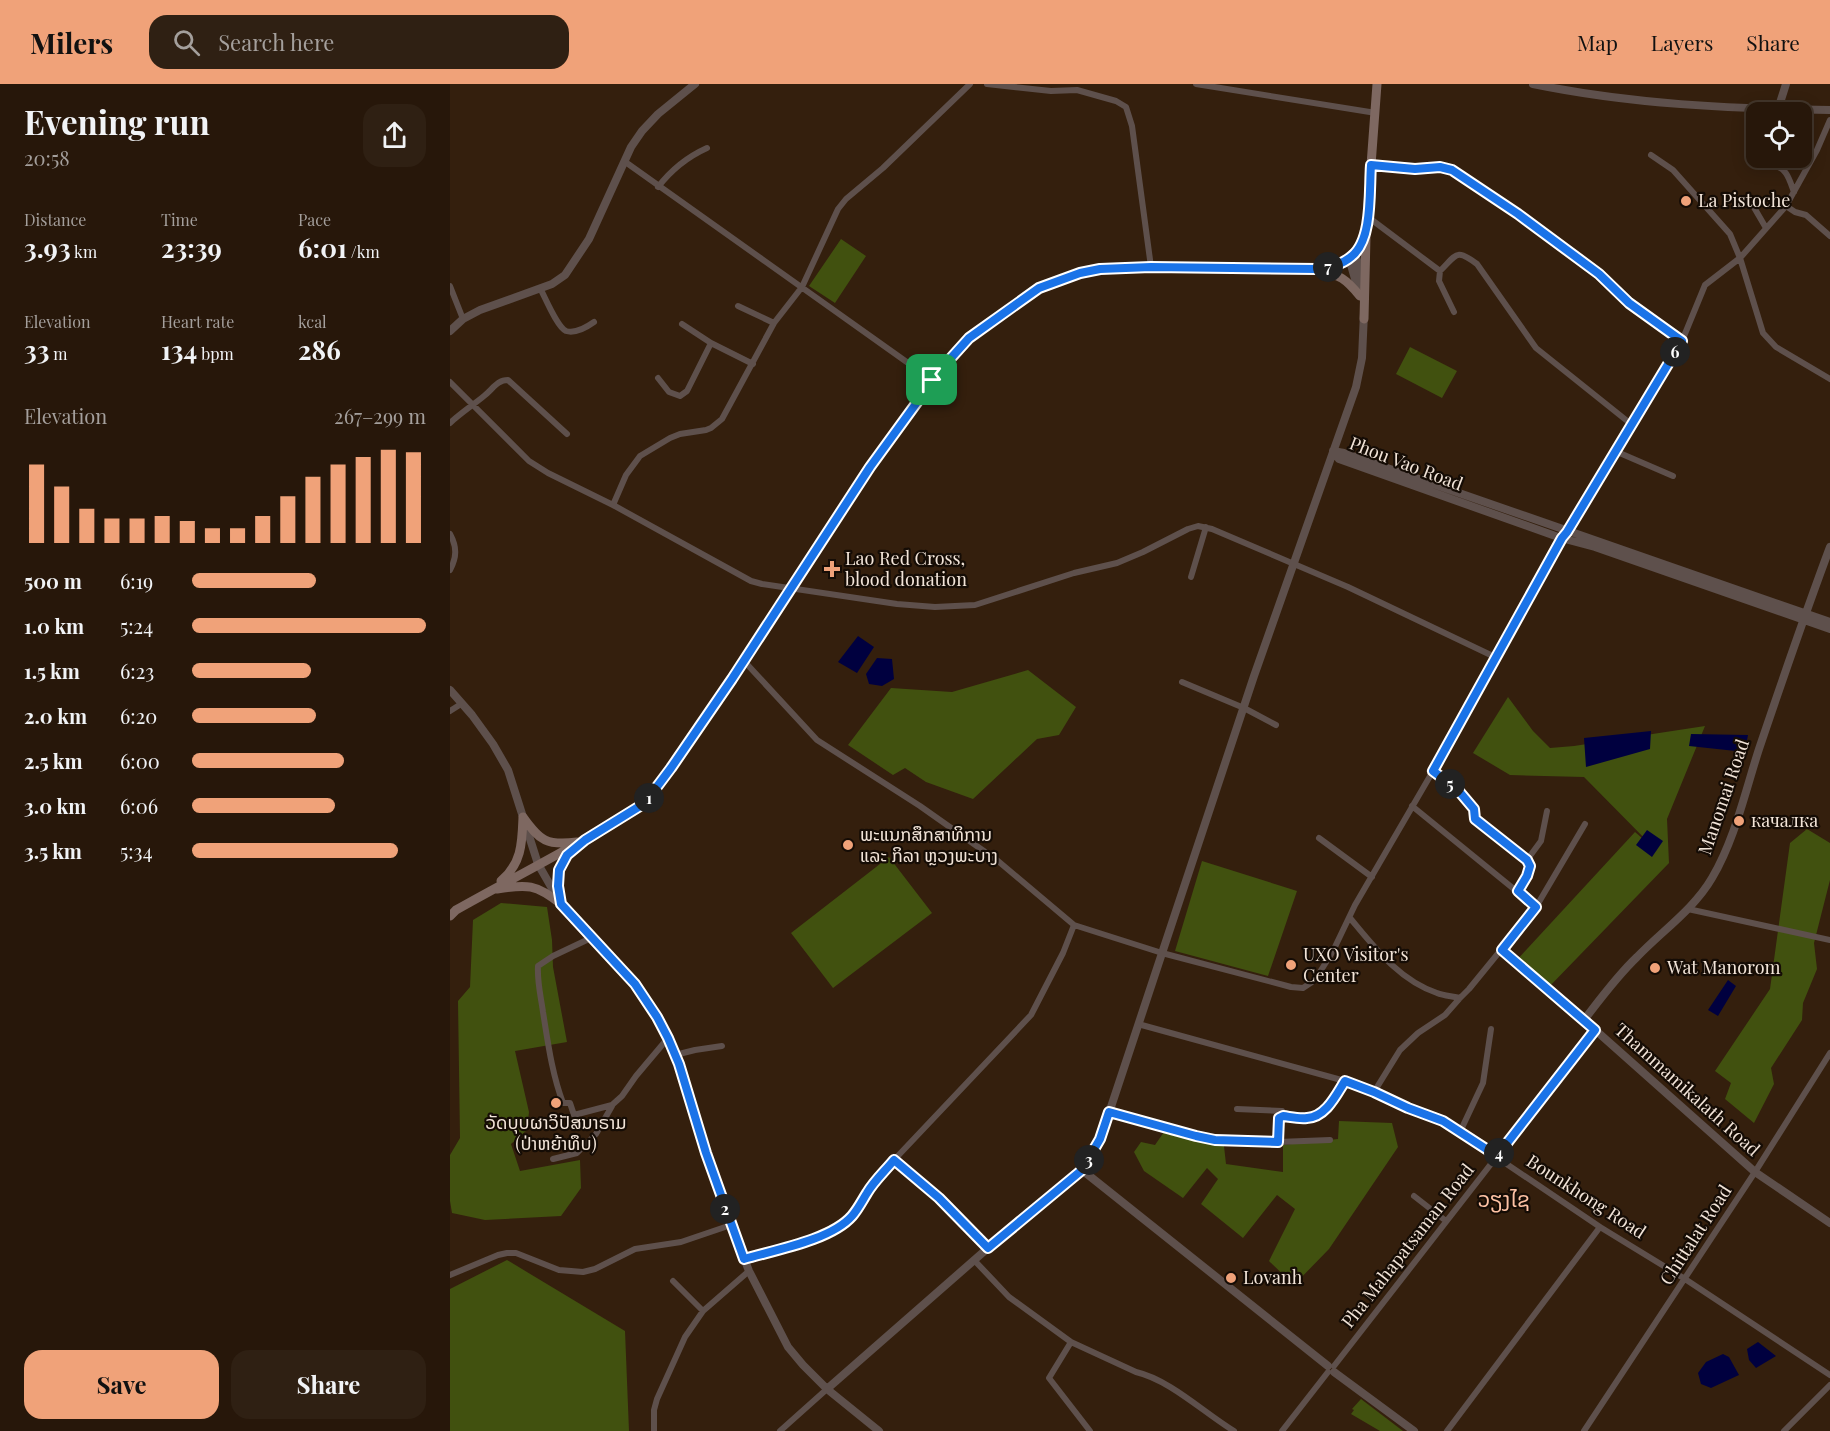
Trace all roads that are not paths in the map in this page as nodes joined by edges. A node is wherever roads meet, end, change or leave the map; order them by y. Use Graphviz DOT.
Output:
graph roads {
  1 [pos="695,84"];
  2 [pos="970,84"];
  3 [pos="987,84"];
  4 [pos="1196,84"];
  5 [pos="1377,84"];
  6 [pos="1533,84"];
  7 [pos="1786,84"];
  8 [pos="1780,102"];
  9 [pos="1746,107"];
  10 [pos="1812,110"];
  11 [pos="1830,110"];
  12 [pos="1376,113"];
  13 [pos="1830,120"];
  14 [pos="707,148"];
  15 [pos="1651,155"];
  16 [pos="624,161"];
  17 [pos="1371,165"];
  18 [pos="1782,168"];
  19 [pos="658,188"];
  20 [pos="1794,192"];
  21 [pos="1752,204"];
  22 [pos="1786,206"];
  23 [pos="1368,217"];
  24 [pos="1766,228"];
  25 [pos="1366,233"];
  26 [pos="1830,236"];
  27 [pos="1352,256"];
  28 [pos="1740,258"];
  29 [pos="1151,267"];
  30 [pos="1317,269"];
  31 [pos="1440,270"];
  32 [pos="450,286"];
  33 [pos="802,287"];
  34 [pos="540,288"];
  35 [pos="1360,296"];
  36 [pos="738,306"];
  37 [pos="1454,312"];
  38 [pos="464,319"];
  39 [pos="1364,319"];
  40 [pos="594,322"];
  41 [pos="774,323"];
  42 [pos="682,324"];
  43 [pos="450,331"];
  44 [pos="1682,341"];
  45 [pos="711,343"];
  46 [pos="753,364"];
  47 [pos="658,378"];
  48 [pos="1830,379"];
  49 [pos="932,380"];
  50 [pos="450,382"];
  51 [pos="471,405"];
  52 [pos="450,423"];
  53 [pos="1631,424"];
  54 [pos="567,434"];
  55 [pos="1333,451"];
  56 [pos="1616,451"];
  57 [pos="1673,476"];
  58 [pos="613,505"];
  59 [pos="1206,527"];
  60 [pos="450,534"];
  61 [pos="1564,535"];
  62 [pos="1830,547"];
  63 [pos="1293,563"];
  64 [pos="450,570"];
  65 [pos="1191,577"];
  66 [pos="791,587"];
  67 [pos="1804,617"];
  68 [pos="1830,622"];
  69 [pos="1830,629"];
  70 [pos="1496,657"];
  71 [pos="744,661"];
  72 [pos="1182,682"];
  73 [pos="450,690"];
  74 [pos="461,704"];
  75 [pos="1244,708"];
  76 [pos="450,711"];
  77 [pos="1276,725"];
  78 [pos="1433,771"];
  79 [pos="1412,806"];
  80 [pos="1547,812"];
  81 [pos="523,817"];
  82 [pos="1586,824"];
  83 [pos="1319,838"];
  84 [pos="585,840"];
  85 [pos="1527,860"];
  86 [pos="538,864"];
  87 [pos="1372,877"];
  88 [pos="490,891"];
  89 [pos="1518,891"];
  90 [pos="561,904"];
  91 [pos="1536,907"];
  92 [pos="1688,909"];
  93 [pos="450,916"];
  94 [pos="1350,918"];
  95 [pos="1074,925"];
  96 [pos="591,938"];
  97 [pos="1830,940"];
  98 [pos="1502,950"];
  99 [pos="1162,953"];
  100 [pos="1460,998"];
  101 [pos="1584,1020"];
  102 [pos="1138,1024"];
  103 [pos="1491,1029"];
  104 [pos="1595,1030"];
  105 [pos="668,1038"];
  106 [pos="722,1046"];
  107 [pos="1830,1053"];
  108 [pos="675,1055"];
  109 [pos="1345,1081"];
  110 [pos="1374,1092"];
  111 [pos="612,1105"];
  112 [pos="1237,1109"];
  113 [pos="1109,1112"];
  114 [pos="1279,1118"];
  115 [pos="1460,1132"];
  116 [pos="1330,1140"];
  117 [pos="1278,1142"];
  118 [pos="1497,1156"];
  119 [pos="553,1159"];
  120 [pos="894,1160"];
  121 [pos="1082,1170"];
  122 [pos="1755,1172"];
  123 [pos="1414,1196"];
  124 [pos="1446,1221"];
  125 [pos="1830,1223"];
  126 [pos="731,1225"];
  127 [pos="1600,1227"];
  128 [pos="988,1248"];
  129 [pos="744,1259"];
  130 [pos="974,1260"];
  131 [pos="749,1271"];
  132 [pos="450,1275"];
  133 [pos="1685,1279"];
  134 [pos="673,1281"];
  135 [pos="703,1311"];
  136 [pos="1071,1342"];
  137 [pos="1331,1369"];
  138 [pos="1830,1375"];
  139 [pos="1830,1385"];
  140 [pos="827,1389"];
  141 [pos="654,1431"];
  142 [pos="780,1431"];
  143 [pos="879,1431"];
  144 [pos="1090,1431"];
  145 [pos="1234,1431"];
  146 [pos="1282,1431"];
  147 [pos="1414,1431"];
  148 [pos="1447,1431"];
  149 [pos="1584,1431"];
  150 [pos="1784,1431"];
  1 -- 16 [label="street"];
  2 -- 33 [label="street"];
  3 -- 29 [label="street"];
  4 -- 12 [label="street"];
  5 -- 12 [label="main road"];
  6 -- 9 [label="street"];
  7 -- 8 [label="street"];
  10 -- 11 [label="street"];
  12 -- 17 [label="main road"];
  13 -- 20 [label="street"];
  14 -- 19 [label="street"];
  15 -- 28 [label="street"];
  16 -- 19 [label="street"];
  16 -- 34 [label="street"];
  17 -- 23 [label="main road"];
  17 -- 44 [label="street"];
  18 -- 20 [label="street"];
  19 -- 33 [label="street"];
  20 -- 22 [label="street"];
  21 -- 24 [label="street"];
  22 -- 24 [label="street"];
  22 -- 26 [label="street"];
  23 -- 25 [label="main road"];
  23 -- 31 [label="street"];
  24 -- 28 [label="street"];
  25 -- 27 [label="main road"];
  25 -- 39 [label="main road"];
  27 -- 30 [label="main road"];
  27 -- 35 [label="street"];
  27 -- 39 [label="street"];
  28 -- 44 [label="street"];
  28 -- 48 [label="street"];
  29 -- 30 [label="main road"];
  29 -- 49 [label="main road"];
  30 -- 35 [label="main road"];
  31 -- 37 [label="street"];
  31 -- 53 [label="street"];
  32 -- 38 [label="street"];
  33 -- 41 [label="street"];
  33 -- 49 [label="street"];
  34 -- 38 [label="street"];
  34 -- 40 [label="street"];
  35 -- 39 [label="street"];
  36 -- 41 [label="street"];
  38 -- 43 [label="street"];
  39 -- 55 [label="street"];
  41 -- 46 [label="street"];
  42 -- 45 [label="street"];
  44 -- 53 [label="street"];
  45 -- 46 [label="street"];
  45 -- 47 [label="street"];
  46 -- 58 [label="street"];
  49 -- 66 [label="main road"];
  50 -- 51 [label="street"];
  51 -- 52 [label="street"];
  51 -- 54 [label="street"];
  51 -- 58 [label="street"];
  53 -- 56 [label="street"];
  55 -- 61 [label="street, Phou Vao Road"];
  55 -- 63 [label="street"];
  56 -- 57 [label="street"];
  56 -- 61 [label="street"];
  58 -- 66 [label="street"];
  59 -- 63 [label="street"];
  59 -- 65 [label="street"];
  59 -- 66 [label="street"];
  60 -- 64 [label="street"];
  61 -- 67 [label="street, Phou Vao Road"];
  61 -- 70 [label="street"];
  62 -- 67 [label="street, Manomai Road"];
  63 -- 70 [label="street"];
  63 -- 75 [label="street"];
  66 -- 71 [label="main road"];
  67 -- 68 [label="street, Phou Vao Road"];
  67 -- 69 [label="street, Phou Vao Road"];
  67 -- 92 [label="street, Manomai Road"];
  70 -- 78 [label="street"];
  71 -- 84 [label="main road"];
  71 -- 95 [label="street"];
  72 -- 75 [label="street"];
  73 -- 74 [label="street"];
  74 -- 76 [label="street"];
  74 -- 81 [label="street"];
  75 -- 77 [label="street"];
  75 -- 99 [label="street"];
  78 -- 79 [label="street"];
  78 -- 85 [label="street"];
  79 -- 87 [label="street"];
  79 -- 89 [label="street"];
  80 -- 85 [label="street"];
  81 -- 84 [label="main road"];
  81 -- 86 [label="street"];
  81 -- 88 [label="main road"];
  82 -- 91 [label="street"];
  83 -- 87 [label="street"];
  84 -- 86 [label="main road"];
  84 -- 90 [label="main road"];
  85 -- 89 [label="street"];
  86 -- 88 [label="main road"];
  86 -- 90 [label="street"];
  87 -- 94 [label="street"];
  88 -- 90 [label="main road"];
  88 -- 93 [label="main road"];
  89 -- 91 [label="street"];
  90 -- 96 [label="street"];
  91 -- 98 [label="street"];
  92 -- 97 [label="street"];
  92 -- 101 [label="street, Manomai Road"];
  94 -- 99 [label="street"];
  94 -- 100 [label="street"];
  95 -- 99 [label="street"];
  95 -- 120 [label="street"];
  96 -- 105 [label="street"];
  96 -- 111 [label="street"];
  98 -- 100 [label="street"];
  98 -- 101 [label="street, Thammamikalath Road"];
  99 -- 102 [label="street"];
  100 -- 110 [label="street"];
  101 -- 104 [label="street, Thammamikalath Road"];
  102 -- 109 [label="street, Bounkhong Road"];
  102 -- 113 [label="street"];
  103 -- 115 [label="street"];
  104 -- 118 [label="street, Pha Mahapatsaman Road"];
  104 -- 122 [label="street, Thammamikalath Road"];
  105 -- 108 [label="street"];
  105 -- 111 [label="street"];
  106 -- 108 [label="street"];
  107 -- 122 [label="street, Chittalat Road"];
  108 -- 126 [label="street"];
  109 -- 110 [label="street, Bounkhong Road"];
  109 -- 114 [label="street"];
  110 -- 115 [label="street, Bounkhong Road"];
  111 -- 119 [label="street"];
  112 -- 114 [label="street"];
  113 -- 117 [label="street"];
  113 -- 121 [label="street"];
  114 -- 117 [label="street"];
  115 -- 118 [label="street, Bounkhong Road"];
  116 -- 117 [label="street"];
  118 -- 124 [label="street, Pha Mahapatsaman Road"];
  118 -- 127 [label="street, Bounkhong Road"];
  120 -- 128 [label="street"];
  120 -- 129 [label="street"];
  121 -- 128 [label="street"];
  121 -- 137 [label="street"];
  122 -- 125 [label="street, Thammamikalath Road"];
  122 -- 133 [label="street, Chittalat Road"];
  123 -- 124 [label="street"];
  124 -- 137 [label="street, Pha Mahapatsaman Road"];
  126 -- 129 [label="street"];
  126 -- 132 [label="street"];
  127 -- 133 [label="street, Bounkhong Road"];
  127 -- 148 [label="street"];
  128 -- 130 [label="street"];
  129 -- 131 [label="street"];
  130 -- 136 [label="street"];
  130 -- 140 [label="street"];
  131 -- 135 [label="street"];
  131 -- 140 [label="street"];
  133 -- 138 [label="street, Bounkhong Road"];
  133 -- 149 [label="street, Chittalat Road"];
  134 -- 135 [label="street"];
  135 -- 141 [label="street"];
  136 -- 144 [label="street"];
  136 -- 145 [label="street"];
  137 -- 146 [label="street, Pha Mahapatsaman Road"];
  137 -- 147 [label="street"];
  139 -- 150 [label="street"];
  140 -- 142 [label="street"];
  140 -- 143 [label="street"];
}
